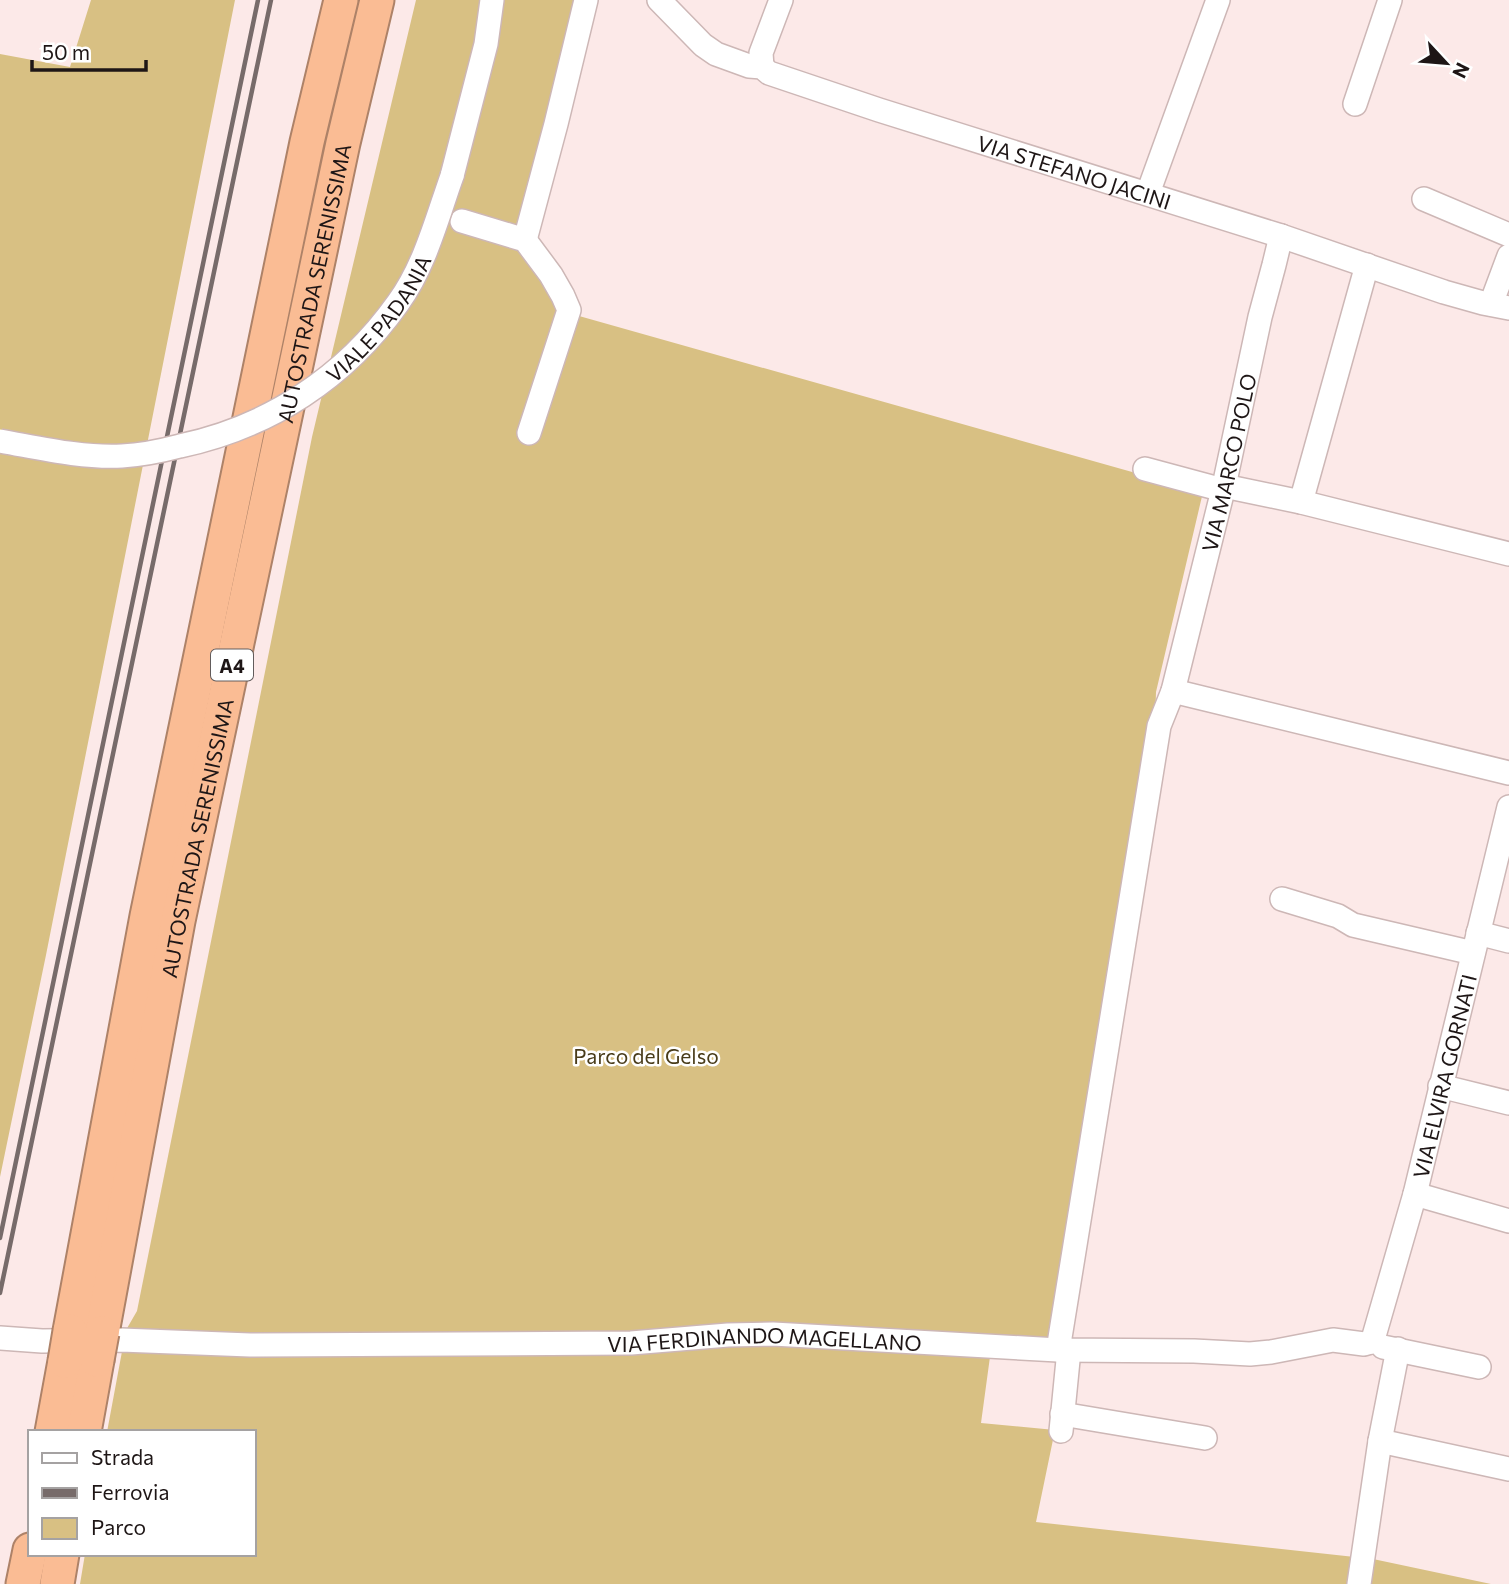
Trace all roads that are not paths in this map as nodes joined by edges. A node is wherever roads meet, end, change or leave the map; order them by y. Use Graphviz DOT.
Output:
graph roads {
  1 [pos="341,0"];
  2 [pos="377,0"];
  3 [pos="492,0"];
  4 [pos="586,0"];
  5 [pos="659,0"];
  6 [pos="781,0"];
  7 [pos="1217,0"];
  8 [pos="1391,0"];
  9 [pos="762,66"];
  10 [pos="1355,104"];
  11 [pos="1147,193"];
  12 [pos="1424,199"];
  13 [pos="462,221"];
  14 [pos="1509,235"];
  15 [pos="1281,236"];
  16 [pos="525,240"];
  17 [pos="1509,257"];
  18 [pos="1367,265"];
  19 [pos="1500,306"];
  20 [pos="528,433"];
  21 [pos="0,441"];
  22 [pos="1145,469"];
  23 [pos="1223,488"];
  24 [pos="1301,502"];
  25 [pos="1509,554"];
  26 [pos="1173,691"];
  27 [pos="1509,773"];
  28 [pos="1509,807"];
  29 [pos="1282,900"];
  30 [pos="1509,941"];
  31 [pos="1475,943"];
  32 [pos="1440,1086"];
  33 [pos="1509,1103"];
  34 [pos="1415,1194"];
  35 [pos="1509,1221"];
  36 [pos="0,1338"];
  37 [pos="1371,1342"];
  38 [pos="84,1346"];
  39 [pos="1398,1349"];
  40 [pos="1064,1350"];
  41 [pos="1479,1367"];
  42 [pos="53,1430"];
  43 [pos="84,1430"];
  44 [pos="1205,1438"];
  45 [pos="1380,1441"];
  46 [pos="1509,1469"];
  47 [pos="29,1556"];
  48 [pos="62,1556"];
  49 [pos="23,1584"];
  50 [pos="57,1584"];
  51 [pos="1359,1584"];
  1 -- 38 [label="highway, AUTOSTRADA SERENISSIMA / A4"];
  2 -- 38 [label="highway, AUTOSTRADA SERENISSIMA / A4"];
  3 -- 21 [label="street, VIALE PADANIA, bridge"];
  4 -- 16 [label="street"];
  5 -- 9 [label="street, VIA STEFANO JACINI"];
  6 -- 9 [label="street"];
  7 -- 11 [label="street"];
  8 -- 10 [label="street"];
  9 -- 11 [label="street, VIA STEFANO JACINI"];
  11 -- 15 [label="street, VIA STEFANO JACINI"];
  12 -- 14 [label="street"];
  13 -- 16 [label="street"];
  15 -- 18 [label="street, VIA STEFANO JACINI"];
  15 -- 23 [label="street, VIA MARCO POLO"];
  16 -- 20 [label="street"];
  17 -- 19 [label="street"];
  18 -- 19 [label="street, VIA STEFANO JACINI"];
  18 -- 24 [label="street"];
  22 -- 23 [label="street"];
  23 -- 24 [label="street"];
  23 -- 26 [label="street, VIA MARCO POLO"];
  24 -- 25 [label="street"];
  26 -- 27 [label="street"];
  26 -- 40 [label="street, VIA MARCO POLO"];
  28 -- 31 [label="street, VIA ELVIRA GORNATI"];
  29 -- 31 [label="street"];
  30 -- 31 [label="street"];
  31 -- 32 [label="street, VIA ELVIRA GORNATI"];
  32 -- 33 [label="street"];
  32 -- 34 [label="street, VIA ELVIRA GORNATI"];
  34 -- 35 [label="street"];
  34 -- 37 [label="street, VIA ELVIRA GORNATI"];
  36 -- 40 [label="street, VIA FERDINANDO MAGELLANO"];
  37 -- 39 [label="street, VIA FERDINANDO MAGELLANO"];
  37 -- 40 [label="street, VIA FERDINANDO MAGELLANO"];
  38 -- 42 [label="highway, AUTOSTRADA SERENISSIMA / A4"];
  38 -- 43 [label="highway, AUTOSTRADA SERENISSIMA / A4"];
  39 -- 41 [label="street, VIA FERDINANDO MAGELLANO"];
  39 -- 45 [label="street"];
  40 -- 44 [label="street, VIA MARCO POLO"];
  45 -- 46 [label="street"];
  45 -- 51 [label="street"];
  47 -- 49 [label="highway"];
  48 -- 50 [label="highway"];
}
